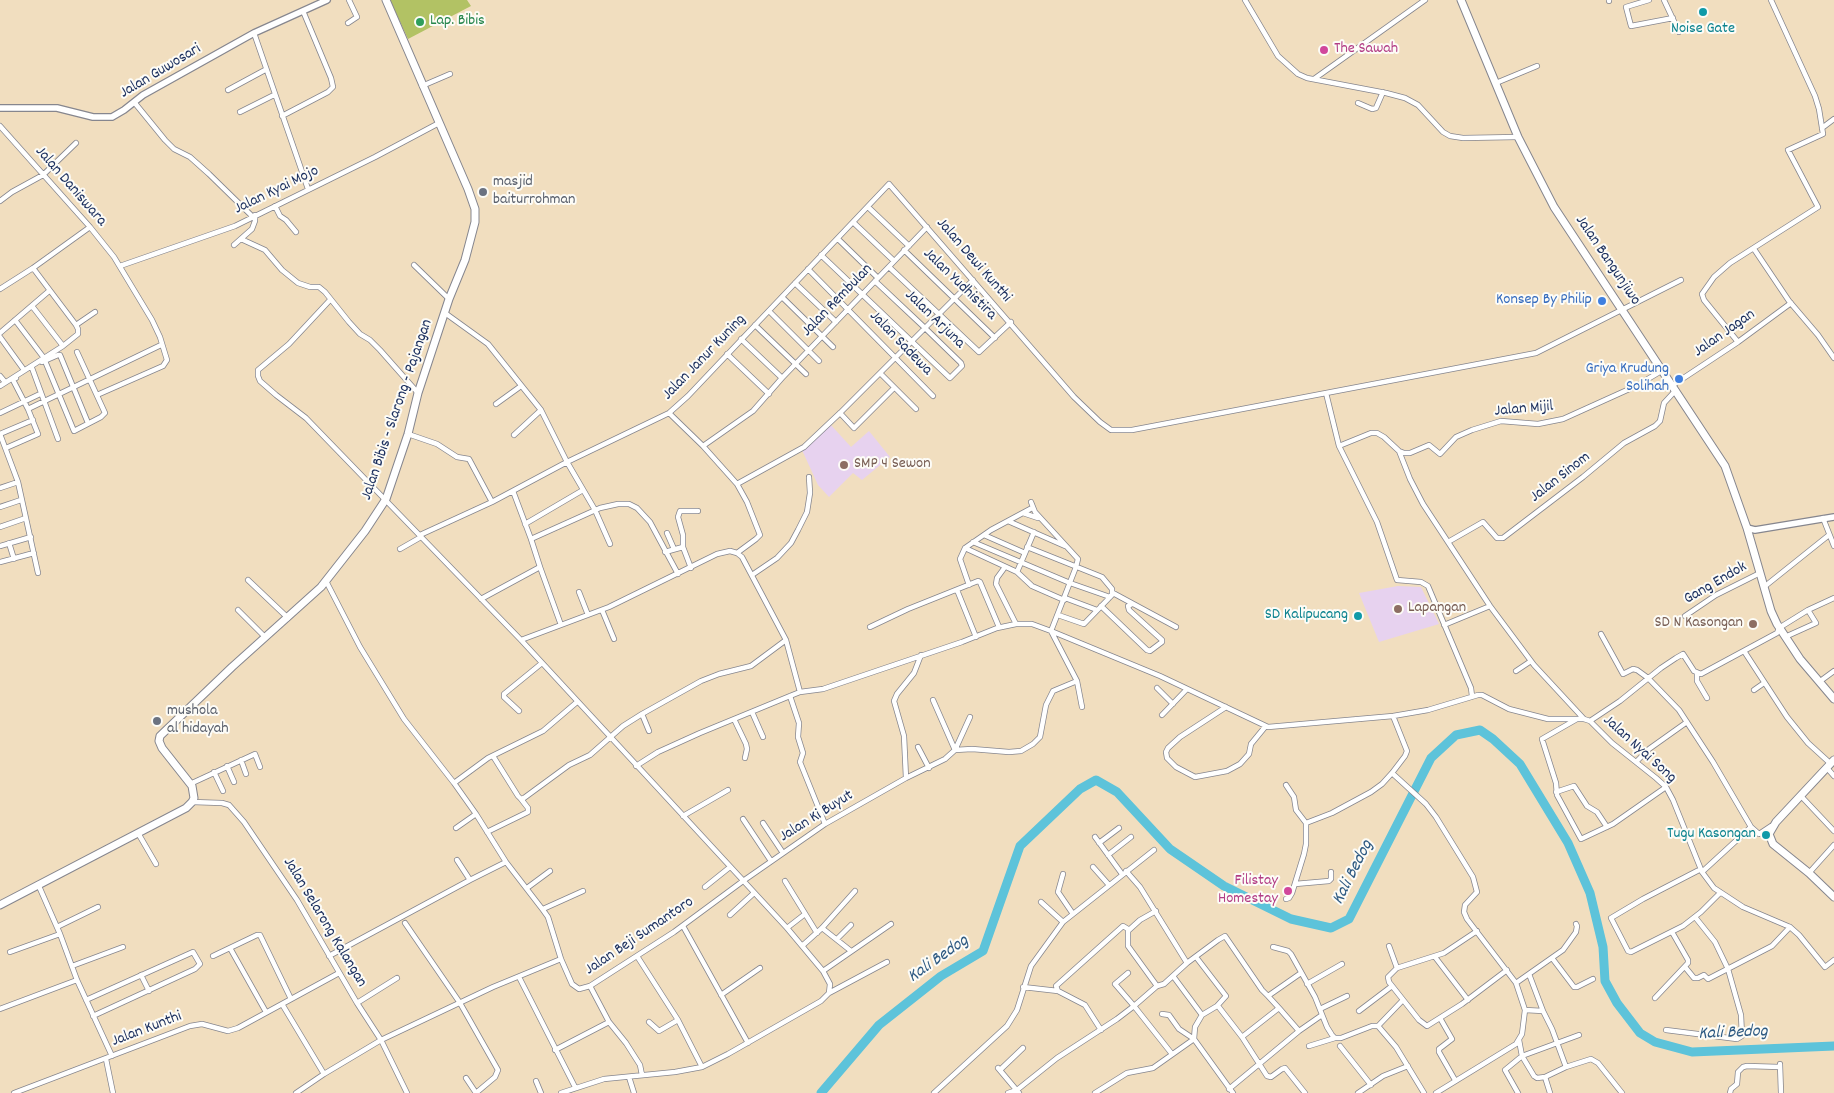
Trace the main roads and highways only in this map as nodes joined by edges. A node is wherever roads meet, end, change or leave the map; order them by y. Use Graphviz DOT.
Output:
graph roads {
  1 [pos="386,0"];
  2 [pos="1461,0"];
  3 [pos="1834,699"];
  4 [pos="1831,764"];
  5 [pos="1834,897"];
  6 [pos="0,905"];
  1 -- 6 [label="main road, Jalan Bibis - Slarong - Pajangan"];
  2 -- 3 [label="main road, Jalan Bangunjiwo"];
  4 -- 5 [label="main road"];
}
